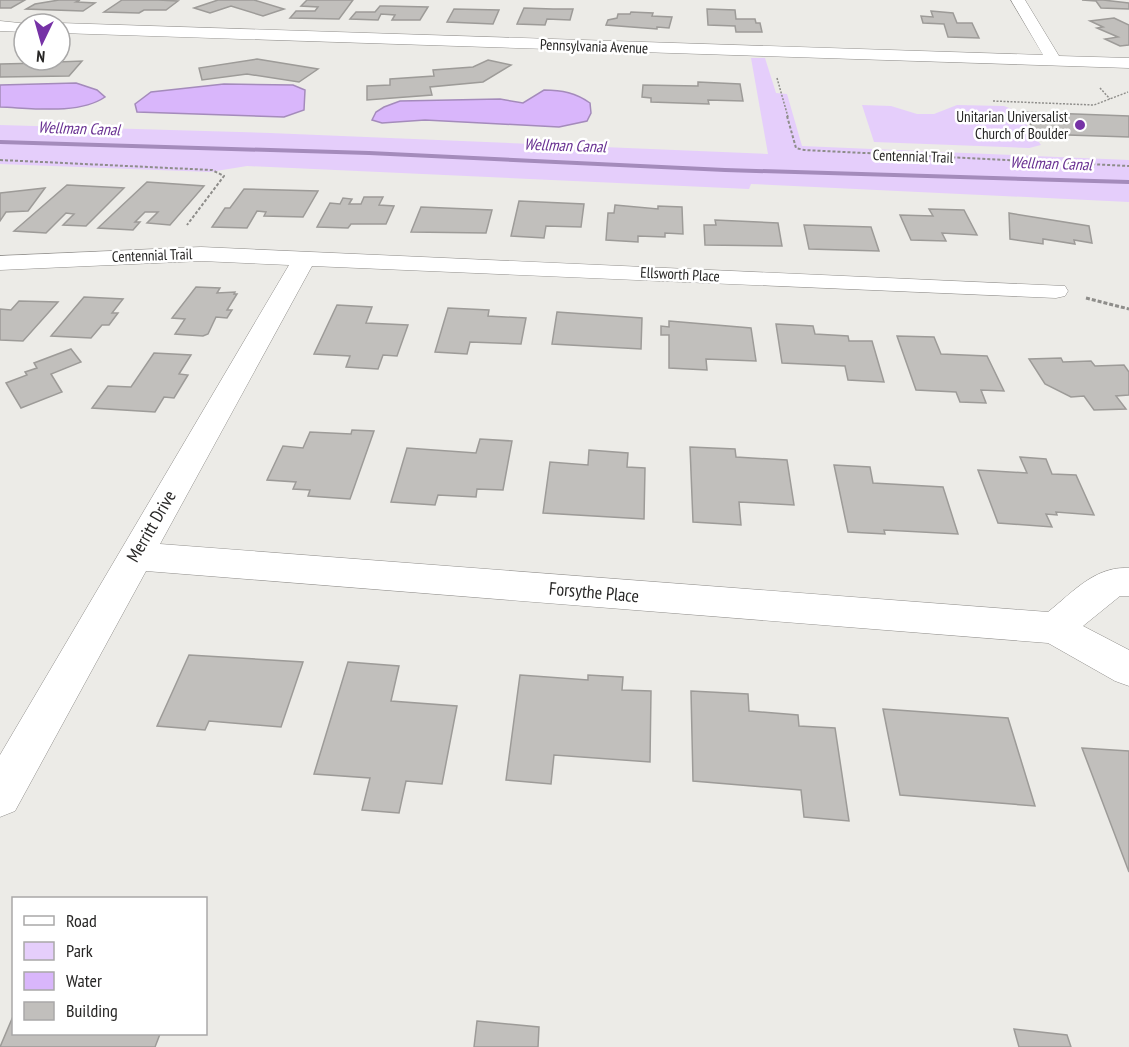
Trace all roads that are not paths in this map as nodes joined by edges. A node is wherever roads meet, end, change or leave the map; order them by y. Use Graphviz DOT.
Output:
graph roads {
  1 [pos="1018,0"];
  2 [pos="72,28"];
  3 [pos="966,58"];
  4 [pos="1054,61"];
  5 [pos="1129,63"];
  6 [pos="977,76"];
  7 [pos="305,257"];
  8 [pos="0,263"];
  9 [pos="1056,291"];
  10 [pos="134,556"];
  11 [pos="1129,582"];
  12 [pos="1054,628"];
  13 [pos="1129,669"];
  14 [pos="0,796"];
  1 -- 4 [label="street"];
  2 -- 3 [label="street, Pennsylvania Avenue"];
  3 -- 4 [label="street, Pennsylvania Avenue"];
  3 -- 6 [label="street"];
  4 -- 5 [label="street, Pennsylvania Avenue"];
  7 -- 8 [label="street, Centennial Trail"];
  7 -- 9 [label="street, Ellsworth Place"];
  7 -- 10 [label="street, Merritt Drive"];
  10 -- 12 [label="street, Forsythe Place"];
  10 -- 14 [label="street, Merritt Drive"];
  11 -- 12 [label="street"];
  12 -- 13 [label="street, Forsythe Place"];
}
